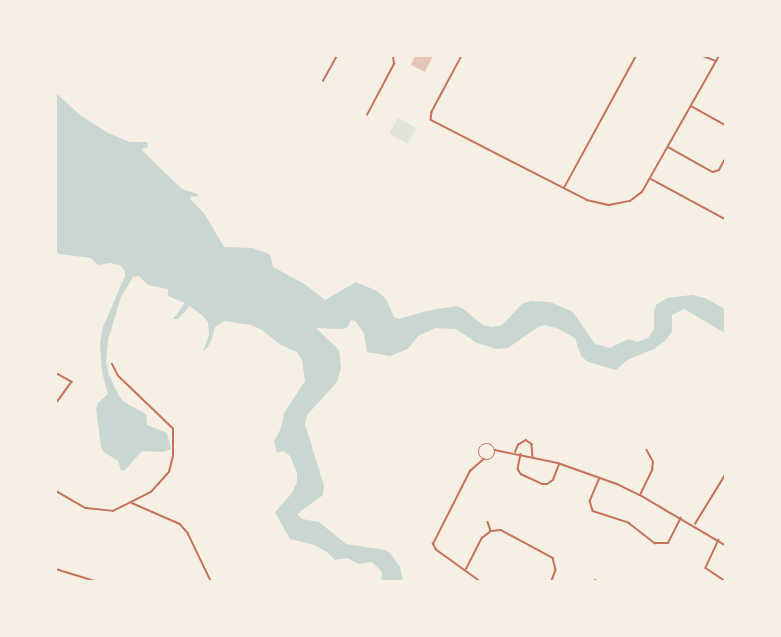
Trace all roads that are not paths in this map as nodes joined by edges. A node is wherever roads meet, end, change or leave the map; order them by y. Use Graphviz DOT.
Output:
graph roads {
  1 [pos="337,56"];
  2 [pos="393,56"];
  3 [pos="462,56"];
  4 [pos="636,56"];
  5 [pos="703,56"];
  6 [pos="719,56"];
  7 [pos="716,61"];
  8 [pos="323,81"];
  9 [pos="691,106"];
  10 [pos="367,114"];
  11 [pos="725,125"];
  12 [pos="668,147"];
  13 [pos="725,159"];
  14 [pos="651,178"];
  15 [pos="564,188"];
  16 [pos="725,219"];
  17 [pos="112,364"];
  18 [pos="56,373"];
  19 [pos="56,404"];
  20 [pos="495,450"];
  21 [pos="647,450"];
  22 [pos="515,452"];
  23 [pos="521,454"];
  24 [pos="533,457"];
  25 [pos="484,459"];
  26 [pos="559,464"];
  27 [pos="724,476"];
  28 [pos="600,478"];
  29 [pos="56,491"];
  30 [pos="640,495"];
  31 [pos="132,503"];
  32 [pos="681,518"];
  33 [pos="488,522"];
  34 [pos="694,525"];
  35 [pos="491,531"];
  36 [pos="719,540"];
  37 [pos="725,545"];
  38 [pos="56,569"];
  39 [pos="466,569"];
  40 [pos="83,577"];
  41 [pos="82,581"];
  42 [pos="95,581"];
  43 [pos="211,581"];
  44 [pos="479,581"];
  45 [pos="552,581"];
  46 [pos="725,581"];
  1 -- 8 [label="street"];
  2 -- 10 [label="street"];
  3 -- 15 [label="street"];
  4 -- 15 [label="street"];
  5 -- 7 [label="street"];
  6 -- 7 [label="street"];
  7 -- 9 [label="street"];
  9 -- 11 [label="street"];
  9 -- 12 [label="street"];
  12 -- 13 [label="street"];
  12 -- 14 [label="street"];
  14 -- 15 [label="street"];
  14 -- 16 [label="street"];
  17 -- 31 [label="street"];
  18 -- 19 [label="street"];
  20 -- 22 [label="street"];
  20 -- 25 [label="street"];
  20 -- 25 [label="street"];
  21 -- 30 [label="street"];
  22 -- 23 [label="street"];
  22 -- 24 [label="street"];
  23 -- 24 [label="street"];
  23 -- 26 [label="street"];
  24 -- 26 [label="street"];
  25 -- 39 [label="street"];
  26 -- 28 [label="street"];
  27 -- 34 [label="street"];
  28 -- 30 [label="street"];
  28 -- 32 [label="street"];
  29 -- 31 [label="street"];
  30 -- 32 [label="street"];
  31 -- 43 [label="street"];
  32 -- 34 [label="street"];
  33 -- 35 [label="street"];
  34 -- 36 [label="street"];
  35 -- 39 [label="street"];
  35 -- 45 [label="street"];
  36 -- 37 [label="street"];
  36 -- 46 [label="street"];
  38 -- 40 [label="street"];
  39 -- 44 [label="street"];
  40 -- 41 [label="street"];
  40 -- 42 [label="street"];
}
